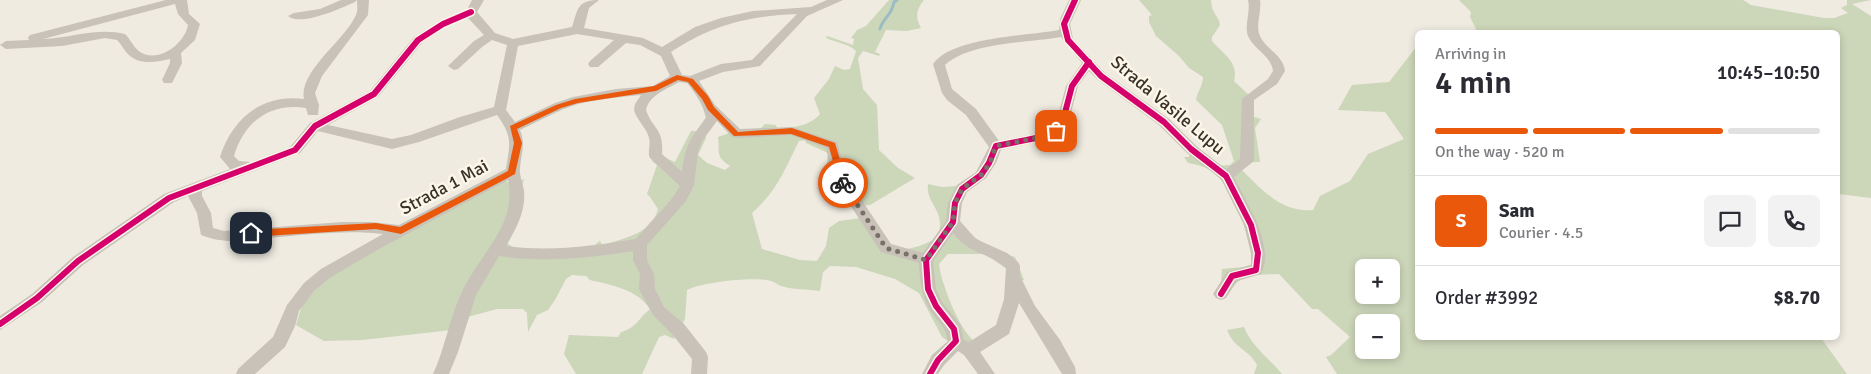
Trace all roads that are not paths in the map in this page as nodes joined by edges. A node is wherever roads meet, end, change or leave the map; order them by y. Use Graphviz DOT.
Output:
graph roads {
  1 [pos="351,0"];
  2 [pos="363,0"];
  3 [pos="478,0"];
  4 [pos="593,0"];
  5 [pos="837,0"];
  6 [pos="1075,0"];
  7 [pos="1254,0"];
  8 [pos="175,1"];
  9 [pos="810,10"];
  10 [pos="472,12"];
  11 [pos="294,16"];
  12 [pos="576,30"];
  13 [pos="1064,33"];
  14 [pos="491,36"];
  15 [pos="624,38"];
  16 [pos="513,43"];
  17 [pos="3,46"];
  18 [pos="663,52"];
  19 [pos="175,53"];
  20 [pos="1089,62"];
  21 [pos="594,64"];
  22 [pos="454,66"];
  23 [pos="677,78"];
  24 [pos="168,80"];
  25 [pos="691,80"];
  26 [pos="656,89"];
  27 [pos="313,106"];
  28 [pos="710,108"];
  29 [pos="500,110"];
  30 [pos="315,126"];
  31 [pos="513,128"];
  32 [pos="996,146"];
  33 [pos="257,165"];
  34 [pos="512,172"];
  35 [pos="1226,176"];
  36 [pos="687,185"];
  37 [pos="195,187"];
  38 [pos="953,222"];
  39 [pos="401,231"];
  40 [pos="640,244"];
  41 [pos="495,250"];
  42 [pos="926,260"];
  43 [pos="1014,278"];
  44 [pos="1221,294"];
  45 [pos="0,324"];
  46 [pos="960,345"];
  47 [pos="1069,372"];
  48 [pos="244,374"];
  49 [pos="441,374"];
  50 [pos="698,374"];
  51 [pos="930,374"];
  52 [pos="986,374"];
  1 -- 11 [label="street"];
  2 -- 27 [label="street"];
  3 -- 10 [label="street"];
  4 -- 12 [label="street"];
  5 -- 9 [label="street"];
  6 -- 13 [label="street"];
  7 -- 35 [label="street, Strada Vasile Lupu"];
  8 -- 17 [label="street"];
  8 -- 19 [label="street"];
  9 -- 18 [label="street"];
  9 -- 25 [label="street"];
  10 -- 14 [label="street"];
  10 -- 30 [label="street"];
  12 -- 15 [label="street"];
  12 -- 16 [label="street"];
  13 -- 20 [label="street"];
  13 -- 32 [label="street"];
  14 -- 16 [label="street"];
  14 -- 22 [label="street"];
  15 -- 18 [label="street"];
  15 -- 21 [label="street"];
  16 -- 29 [label="street"];
  17 -- 19 [label="street"];
  18 -- 23 [label="street"];
  19 -- 24 [label="street"];
  20 -- 32 [label="street"];
  20 -- 35 [label="street, Strada Vasile Lupu"];
  23 -- 25 [label="street"];
  23 -- 26 [label="street"];
  25 -- 28 [label="street"];
  26 -- 31 [label="street"];
  26 -- 36 [label="street"];
  27 -- 30 [label="street"];
  27 -- 33 [label="street"];
  28 -- 36 [label="street"];
  28 -- 42 [label="street"];
  29 -- 30 [label="street"];
  29 -- 31 [label="street, Strada 1 Mai"];
  30 -- 33 [label="street"];
  31 -- 34 [label="street, Strada 1 Mai"];
  32 -- 38 [label="street"];
  33 -- 37 [label="street"];
  34 -- 39 [label="street, Strada 1 Mai"];
  34 -- 41 [label="street, Strada 1 Mai"];
  35 -- 44 [label="street, Strada Vasile Lupu"];
  36 -- 40 [label="street"];
  37 -- 39 [label="street"];
  37 -- 45 [label="street"];
  38 -- 42 [label="street"];
  38 -- 43 [label="street"];
  39 -- 48 [label="street, Strada 1 Mai"];
  40 -- 41 [label="street"];
  40 -- 50 [label="street"];
  41 -- 49 [label="street, Strada 1 Mai"];
  42 -- 46 [label="street"];
  43 -- 46 [label="street"];
  43 -- 47 [label="street"];
  46 -- 51 [label="street"];
  46 -- 52 [label="street"];
}
